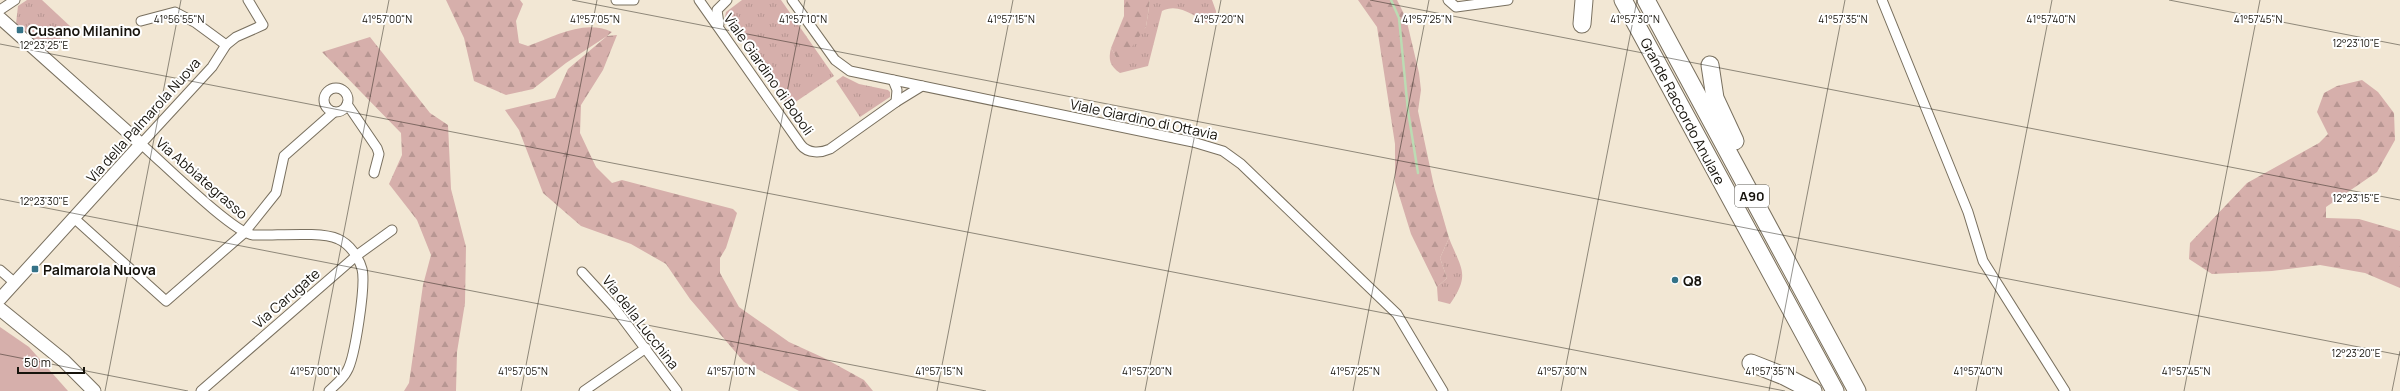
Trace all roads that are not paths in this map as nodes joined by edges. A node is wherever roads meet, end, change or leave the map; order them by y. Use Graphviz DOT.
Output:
graph roads {
  1 [pos="15,0"];
  2 [pos="248,0"];
  3 [pos="616,0"];
  4 [pos="634,0"];
  5 [pos="699,0"];
  6 [pos="727,0"];
  7 [pos="792,0"];
  8 [pos="1448,0"];
  9 [pos="1508,0"];
  10 [pos="1584,0"];
  11 [pos="1623,0"];
  12 [pos="1646,0"];
  13 [pos="1882,0"];
  14 [pos="0,10"];
  15 [pos="0,18"];
  16 [pos="141,21"];
  17 [pos="1582,24"];
  18 [pos="719,27"];
  19 [pos="226,45"];
  20 [pos="1710,65"];
  21 [pos="893,80"];
  22 [pos="922,86"];
  23 [pos="896,102"];
  24 [pos="347,104"];
  25 [pos="334,112"];
  26 [pos="141,144"];
  27 [pos="374,173"];
  28 [pos="1756,203"];
  29 [pos="75,219"];
  30 [pos="392,230"];
  31 [pos="244,233"];
  32 [pos="356,256"];
  33 [pos="0,270"];
  34 [pos="582,272"];
  35 [pos="15,283"];
  36 [pos="0,299"];
  37 [pos="0,309"];
  38 [pos="646,348"];
  39 [pos="1751,363"];
  40 [pos="94,391"];
  41 [pos="201,391"];
  42 [pos="329,391"];
  43 [pos="584,391"];
  44 [pos="677,391"];
  45 [pos="1443,391"];
  46 [pos="1812,391"];
  47 [pos="1835,391"];
  48 [pos="1858,391"];
  49 [pos="2065,391"];
  1 -- 14 [label="street"];
  2 -- 19 [label="street, Via della Palmarola Nuova"];
  3 -- 4 [label="street"];
  5 -- 18 [label="street, Viale Giardino di Boboli"];
  6 -- 18 [label="street"];
  7 -- 21 [label="street, Viale Giardino di Ottavia"];
  8 -- 9 [label="street"];
  10 -- 17 [label="highway"];
  11 -- 47 [label="highway, Grande Raccordo Anulare / A90"];
  12 -- 28 [label="highway, Grande Raccordo Anulare / A90"];
  13 -- 49 [label="street"];
  15 -- 26 [label="street"];
  16 -- 19 [label="street"];
  18 -- 23 [label="street, Viale Giardino di Boboli"];
  19 -- 26 [label="street, Via della Palmarola Nuova"];
  20 -- 28 [label="highway"];
  21 -- 22 [label="street, Viale Giardino di Ottavia"];
  21 -- 23 [label="street"];
  22 -- 23 [label="street, Viale Giardino di Boboli"];
  22 -- 45 [label="street, Viale Giardino di Ottavia"];
  24 -- 25 [label="street"];
  24 -- 25 [label="street"];
  24 -- 27 [label="street"];
  25 -- 31 [label="street"];
  26 -- 29 [label="street, Via della Palmarola Nuova"];
  26 -- 31 [label="street, Via Abbiategrasso"];
  28 -- 48 [label="highway, Grande Raccordo Anulare / A90"];
  29 -- 31 [label="street"];
  29 -- 35 [label="street, Via della Palmarola Nuova"];
  30 -- 32 [label="street, Via Carugate"];
  31 -- 32 [label="street, Via Abbiategrasso"];
  32 -- 41 [label="street, Via Carugate"];
  32 -- 42 [label="street, Via Abbiategrasso"];
  33 -- 35 [label="street"];
  34 -- 38 [label="street, Via della Lucchina"];
  35 -- 36 [label="street, Via della Palmarola Nuova"];
  37 -- 40 [label="main road"];
  38 -- 43 [label="street"];
  38 -- 44 [label="street, Via della Lucchina"];
  39 -- 46 [label="highway"];
}
